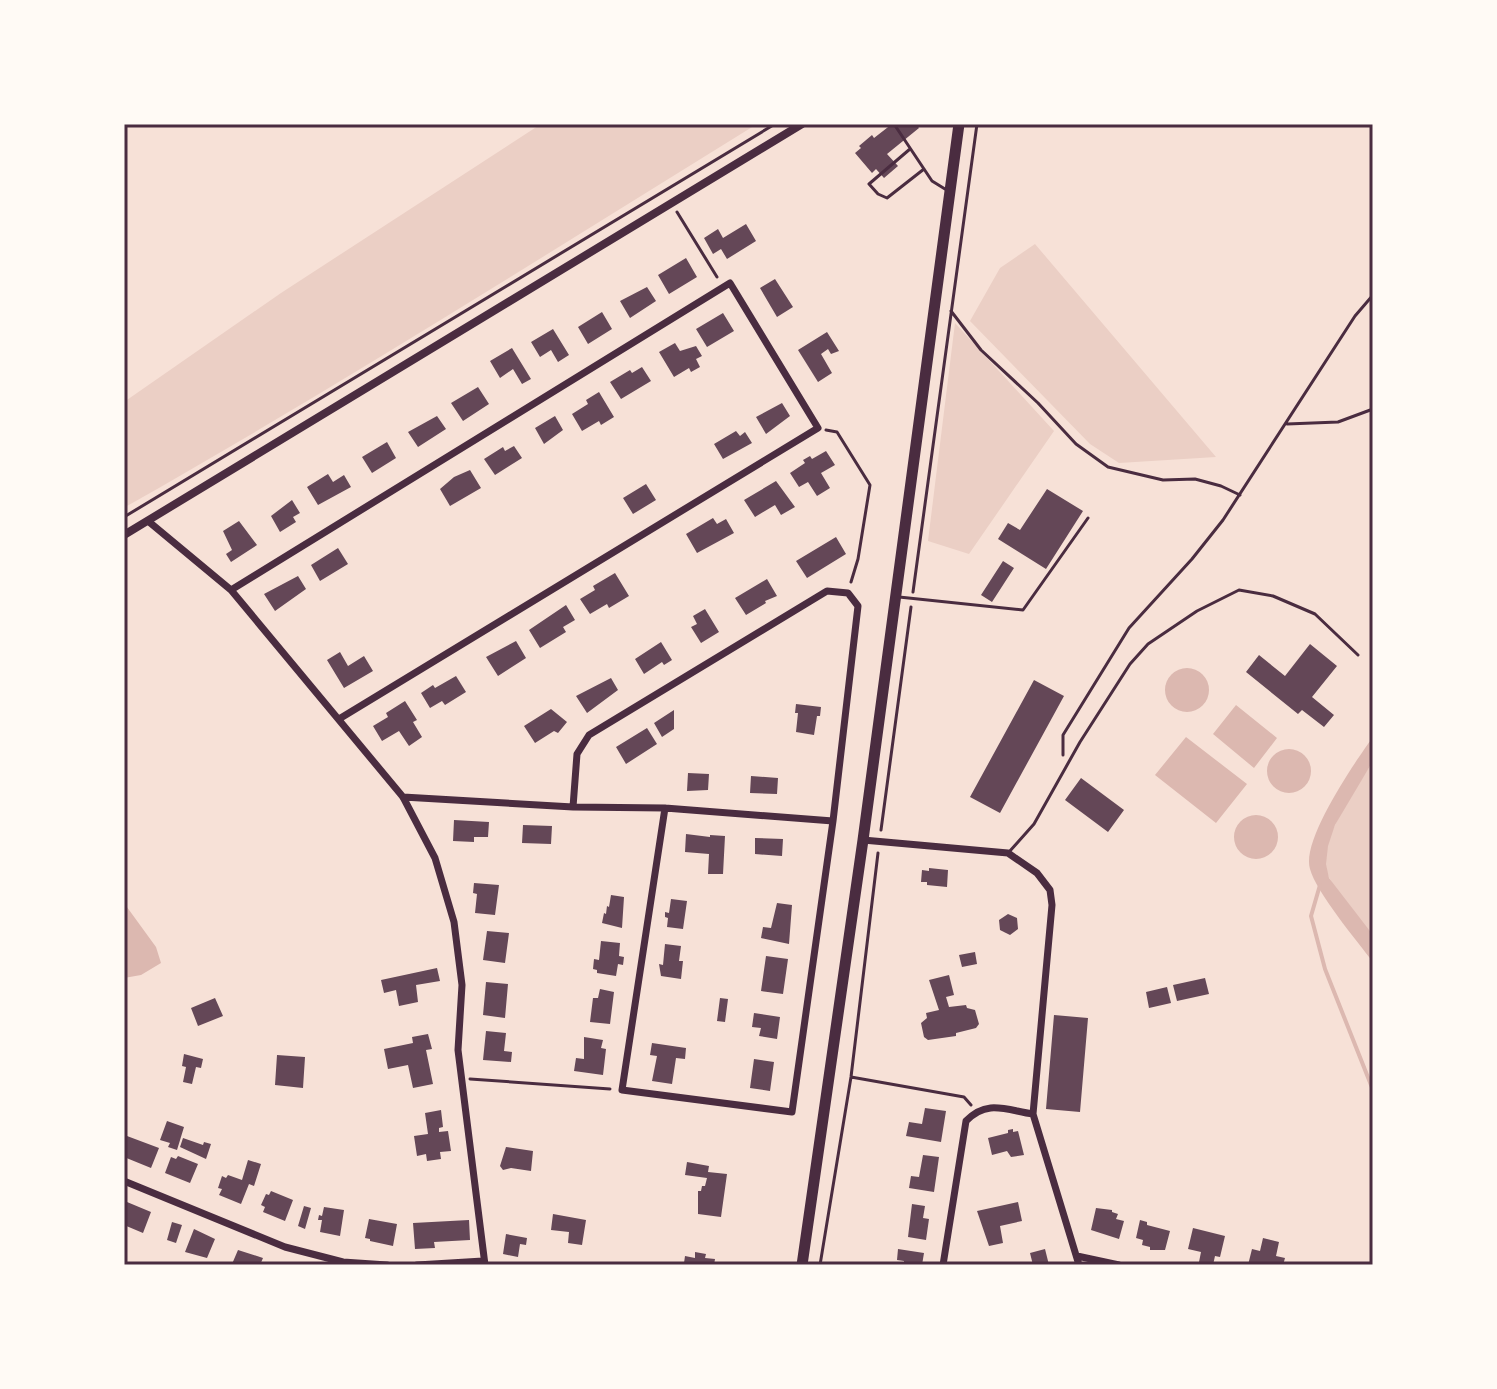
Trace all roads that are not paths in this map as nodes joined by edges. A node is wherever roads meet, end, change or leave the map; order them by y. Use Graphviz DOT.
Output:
graph roads {
  1 [pos="802,124"];
  2 [pos="894,124"];
  3 [pos="959,124"];
  4 [pos="910,149"];
  5 [pos="924,169"];
  6 [pos="950,191"];
  7 [pos="1088,518"];
  8 [pos="148,521"];
  9 [pos="124,535"];
  10 [pos="231,590"];
  11 [pos="896,596"];
  12 [pos="1358,655"];
  13 [pos="339,719"];
  14 [pos="403,797"];
  15 [pos="573,807"];
  16 [pos="665,808"];
  17 [pos="833,821"];
  18 [pos="863,840"];
  19 [pos="1008,853"];
  20 [pos="1033,1114"];
  21 [pos="124,1181"];
  22 [pos="1078,1261"];
  23 [pos="484,1263"];
  24 [pos="387,1265"];
  25 [pos="417,1265"];
  26 [pos="802,1265"];
  27 [pos="943,1265"];
  28 [pos="1119,1265"];
  1 -- 8 [label="street"];
  2 -- 4 [label="lane"];
  3 -- 6 [label="main road"];
  4 -- 5 [label="lane"];
  4 -- 5 [label="lane"];
  5 -- 6 [label="lane"];
  6 -- 11 [label="main road"];
  7 -- 11 [label="lane"];
  8 -- 9 [label="street"];
  8 -- 10 [label="street"];
  10 -- 13 [label="street"];
  10 -- 13 [label="street"];
  11 -- 18 [label="main road"];
  12 -- 19 [label="lane"];
  13 -- 14 [label="street"];
  14 -- 15 [label="street"];
  14 -- 23 [label="street"];
  15 -- 16 [label="street"];
  15 -- 17 [label="street"];
  16 -- 17 [label="street"];
  16 -- 17 [label="street"];
  18 -- 19 [label="street"];
  18 -- 26 [label="main road"];
  19 -- 20 [label="street"];
  20 -- 22 [label="street"];
  20 -- 27 [label="street"];
  21 -- 24 [label="street"];
  22 -- 28 [label="street"];
  23 -- 25 [label="street"];
}
